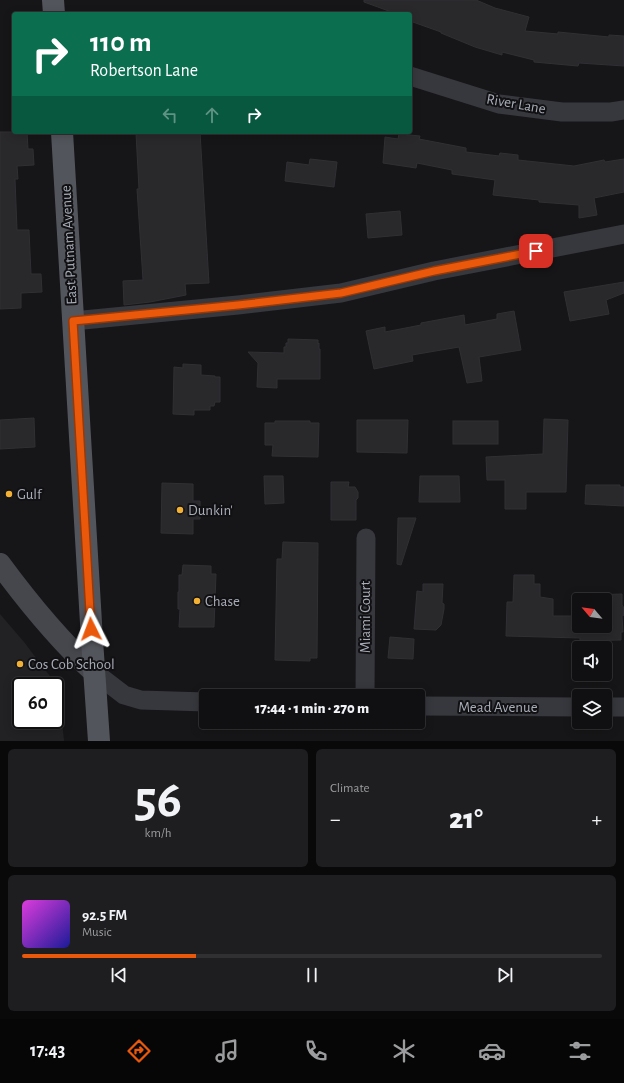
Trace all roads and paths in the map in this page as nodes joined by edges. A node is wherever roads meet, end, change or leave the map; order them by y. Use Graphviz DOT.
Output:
graph roads {
  1 [pos="53,0"];
  2 [pos="54,12"];
  3 [pos="412,77"];
  4 [pos="624,110"];
  5 [pos="62,134"];
  6 [pos="624,234"];
  7 [pos="73,321"];
  8 [pos="366,538"];
  9 [pos="0,564"];
  10 [pos="94,672"];
  11 [pos="365,689"];
  12 [pos="199,702"];
  13 [pos="425,706"];
  14 [pos="572,707"];
  15 [pos="612,707"];
  16 [pos="624,707"];
  17 [pos="99,741"];
  1 -- 2 [label="main road"];
  3 -- 4 [label="street, River Lane"];
  5 -- 7 [label="main road, East Putnam Avenue"];
  6 -- 7 [label="street"];
  7 -- 10 [label="main road, East Putnam Avenue"];
  8 -- 11 [label="street, Miami Court"];
  9 -- 10 [label="main road"];
  10 -- 12 [label="street"];
  10 -- 17 [label="main road, East Putnam Avenue"];
  13 -- 14 [label="street, Mead Avenue"];
  15 -- 16 [label="street"];
}
